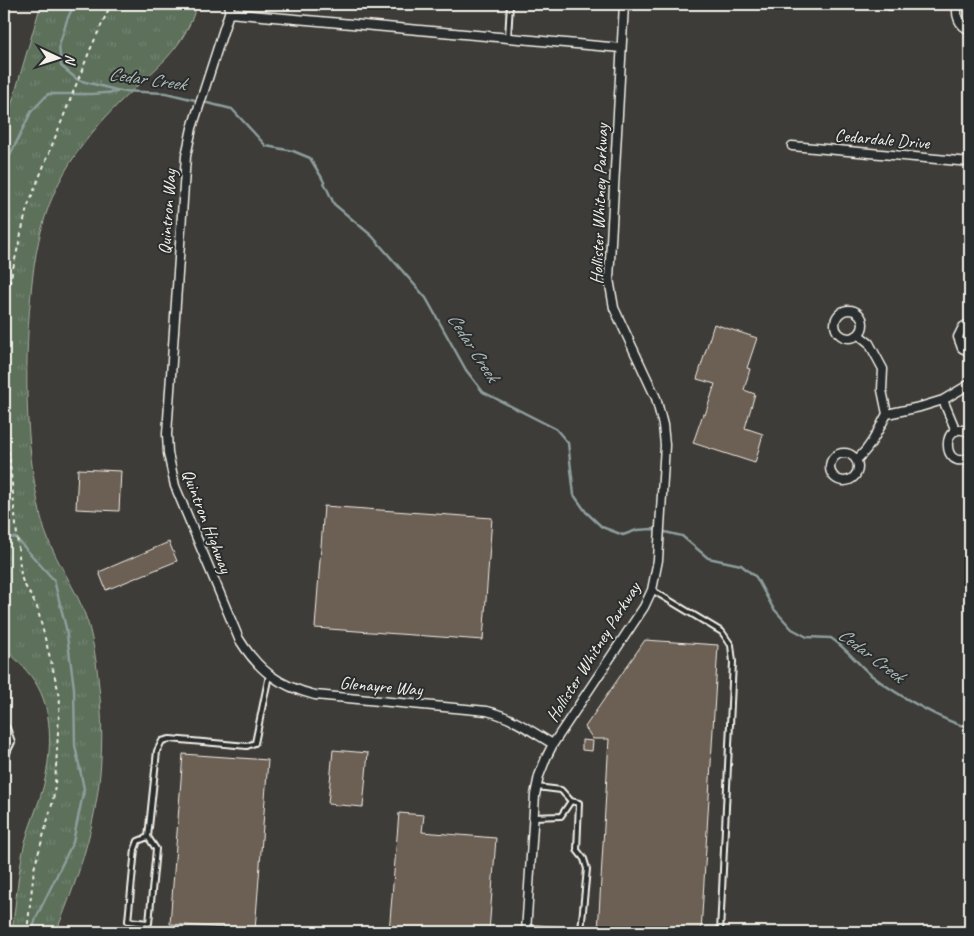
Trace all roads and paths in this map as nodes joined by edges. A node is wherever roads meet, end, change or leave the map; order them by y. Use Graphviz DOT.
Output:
graph roads {
  1 [pos="111,4"];
  2 [pos="230,4"];
  3 [pos="510,4"];
  4 [pos="624,4"];
  5 [pos="957,4"];
  6 [pos="229,13"];
  7 [pos="970,30"];
  8 [pos="508,38"];
  9 [pos="621,48"];
  10 [pos="792,146"];
  11 [pos="970,162"];
  12 [pos="4,307"];
  13 [pos="970,323"];
  14 [pos="859,335"];
  15 [pos="970,352"];
  16 [pos="970,384"];
  17 [pos="943,400"];
  18 [pos="4,403"];
  19 [pos="887,414"];
  20 [pos="167,429"];
  21 [pos="956,431"];
  22 [pos="970,433"];
  23 [pos="970,457"];
  24 [pos="856,460"];
  25 [pos="652,590"];
  26 [pos="231,621"];
  27 [pos="268,675"];
  28 [pos="4,725"];
  29 [pos="553,744"];
  30 [pos="4,759"];
  31 [pos="537,787"];
  32 [pos="571,802"];
  33 [pos="533,816"];
  34 [pos="148,837"];
  35 [pos="526,930"];
  36 [pos="27,932"];
  37 [pos="720,932"];
  1 -- 12 [label="path"];
  2 -- 6 [label="street, Quintron Way"];
  3 -- 8 [label="lane"];
  4 -- 9 [label="street, Hollister Whitney Parkway"];
  5 -- 7 [label="street"];
  6 -- 8 [label="street"];
  6 -- 20 [label="street, Quintron Way"];
  8 -- 9 [label="street"];
  9 -- 25 [label="street, Hollister Whitney Parkway"];
  10 -- 11 [label="street, Cedardale Drive"];
  13 -- 15 [label="street"];
  14 -- 19 [label="street"];
  16 -- 17 [label="street"];
  17 -- 19 [label="street"];
  17 -- 21 [label="street"];
  18 -- 36 [label="path"];
  19 -- 24 [label="street"];
  20 -- 26 [label="street, Quintron Highway"];
  21 -- 22 [label="street"];
  21 -- 23 [label="street"];
  25 -- 29 [label="street, Hollister Whitney Parkway"];
  25 -- 37 [label="lane"];
  26 -- 27 [label="street, Glenayre Way"];
  27 -- 29 [label="street, Glenayre Way"];
  27 -- 34 [label="lane"];
  28 -- 30 [label="lane"];
  29 -- 31 [label="street, Hollister Whitney Parkway"];
  31 -- 32 [label="lane"];
  31 -- 33 [label="street, Hollister Whitney Parkway"];
  32 -- 33 [label="lane"];
  32 -- 35 [label="lane"];
  33 -- 35 [label="street, Hollister Whitney Parkway"];
  34 -- 34 [label="lane"];
}
